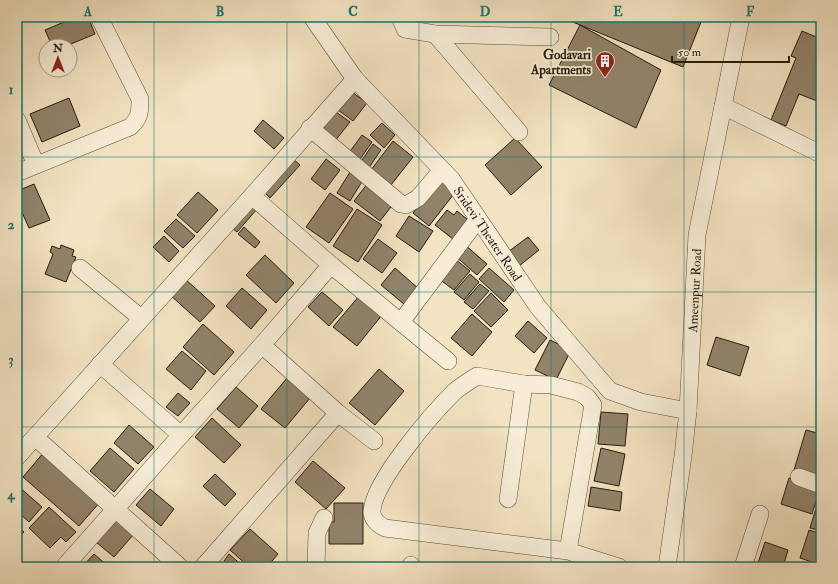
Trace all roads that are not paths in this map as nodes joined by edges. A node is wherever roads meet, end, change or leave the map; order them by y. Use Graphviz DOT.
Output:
graph roads {
  1 [pos="99,17"];
  2 [pos="312,17"];
  3 [pos="400,17"];
  4 [pos="741,17"];
  5 [pos="435,34"];
  6 [pos="550,37"];
  7 [pos="354,79"];
  8 [pos="723,106"];
  9 [pos="17,120"];
  10 [pos="310,128"];
  11 [pos="519,132"];
  12 [pos="821,154"];
  13 [pos="36,165"];
  14 [pos="442,170"];
  15 [pos="17,173"];
  16 [pos="252,196"];
  17 [pos="478,219"];
  18 [pos="331,265"];
  19 [pos="80,268"];
  20 [pos="141,318"];
  21 [pos="401,322"];
  22 [pos="262,345"];
  23 [pos="448,361"];
  24 [pos="100,364"];
  25 [pos="600,379"];
  26 [pos="524,384"];
  27 [pos="587,397"];
  28 [pos="688,411"];
  29 [pos="338,413"];
  30 [pos="181,434"];
  31 [pos="35,437"];
  32 [pos="374,441"];
  33 [pos="17,457"];
  34 [pos="799,477"];
  35 [pos="821,485"];
  36 [pos="508,499"];
  37 [pos="116,508"];
  38 [pos="760,514"];
  39 [pos="324,518"];
  40 [pos="568,551"];
  41 [pos="64,567"];
  42 [pos="180,567"];
  43 [pos="203,567"];
  44 [pos="316,567"];
  45 [pos="619,567"];
  46 [pos="667,567"];
  47 [pos="743,567"];
  1 -- 13 [label="street"];
  2 -- 7 [label="street, Sridevi Theater Road"];
  3 -- 5 [label="street"];
  4 -- 8 [label="street, Ameenpur Road"];
  5 -- 6 [label="street"];
  5 -- 11 [label="street"];
  7 -- 10 [label="street"];
  7 -- 14 [label="street, Sridevi Theater Road"];
  8 -- 12 [label="street"];
  8 -- 28 [label="street, Ameenpur Road"];
  9 -- 13 [label="street"];
  10 -- 14 [label="street"];
  10 -- 16 [label="street"];
  13 -- 15 [label="street"];
  14 -- 17 [label="street, Sridevi Theater Road"];
  16 -- 18 [label="street"];
  16 -- 20 [label="street"];
  17 -- 21 [label="street"];
  17 -- 25 [label="street, Sridevi Theater Road"];
  18 -- 21 [label="street"];
  18 -- 22 [label="street"];
  19 -- 20 [label="street"];
  20 -- 24 [label="street"];
  21 -- 23 [label="street"];
  22 -- 29 [label="street"];
  22 -- 30 [label="street"];
  24 -- 30 [label="street"];
  24 -- 31 [label="street"];
  25 -- 27 [label="street"];
  25 -- 28 [label="street, Sridevi Theater Road"];
  26 -- 27 [label="street"];
  26 -- 36 [label="street"];
  26 -- 40 [label="street"];
  27 -- 40 [label="street"];
  28 -- 46 [label="street, Ameenpur Road"];
  29 -- 32 [label="street"];
  29 -- 43 [label="street"];
  30 -- 37 [label="street"];
  31 -- 33 [label="street"];
  31 -- 37 [label="street"];
  34 -- 35 [label="street"];
  37 -- 41 [label="street"];
  37 -- 42 [label="street"];
  38 -- 47 [label="street"];
  39 -- 44 [label="street"];
  40 -- 45 [label="street"];
}
